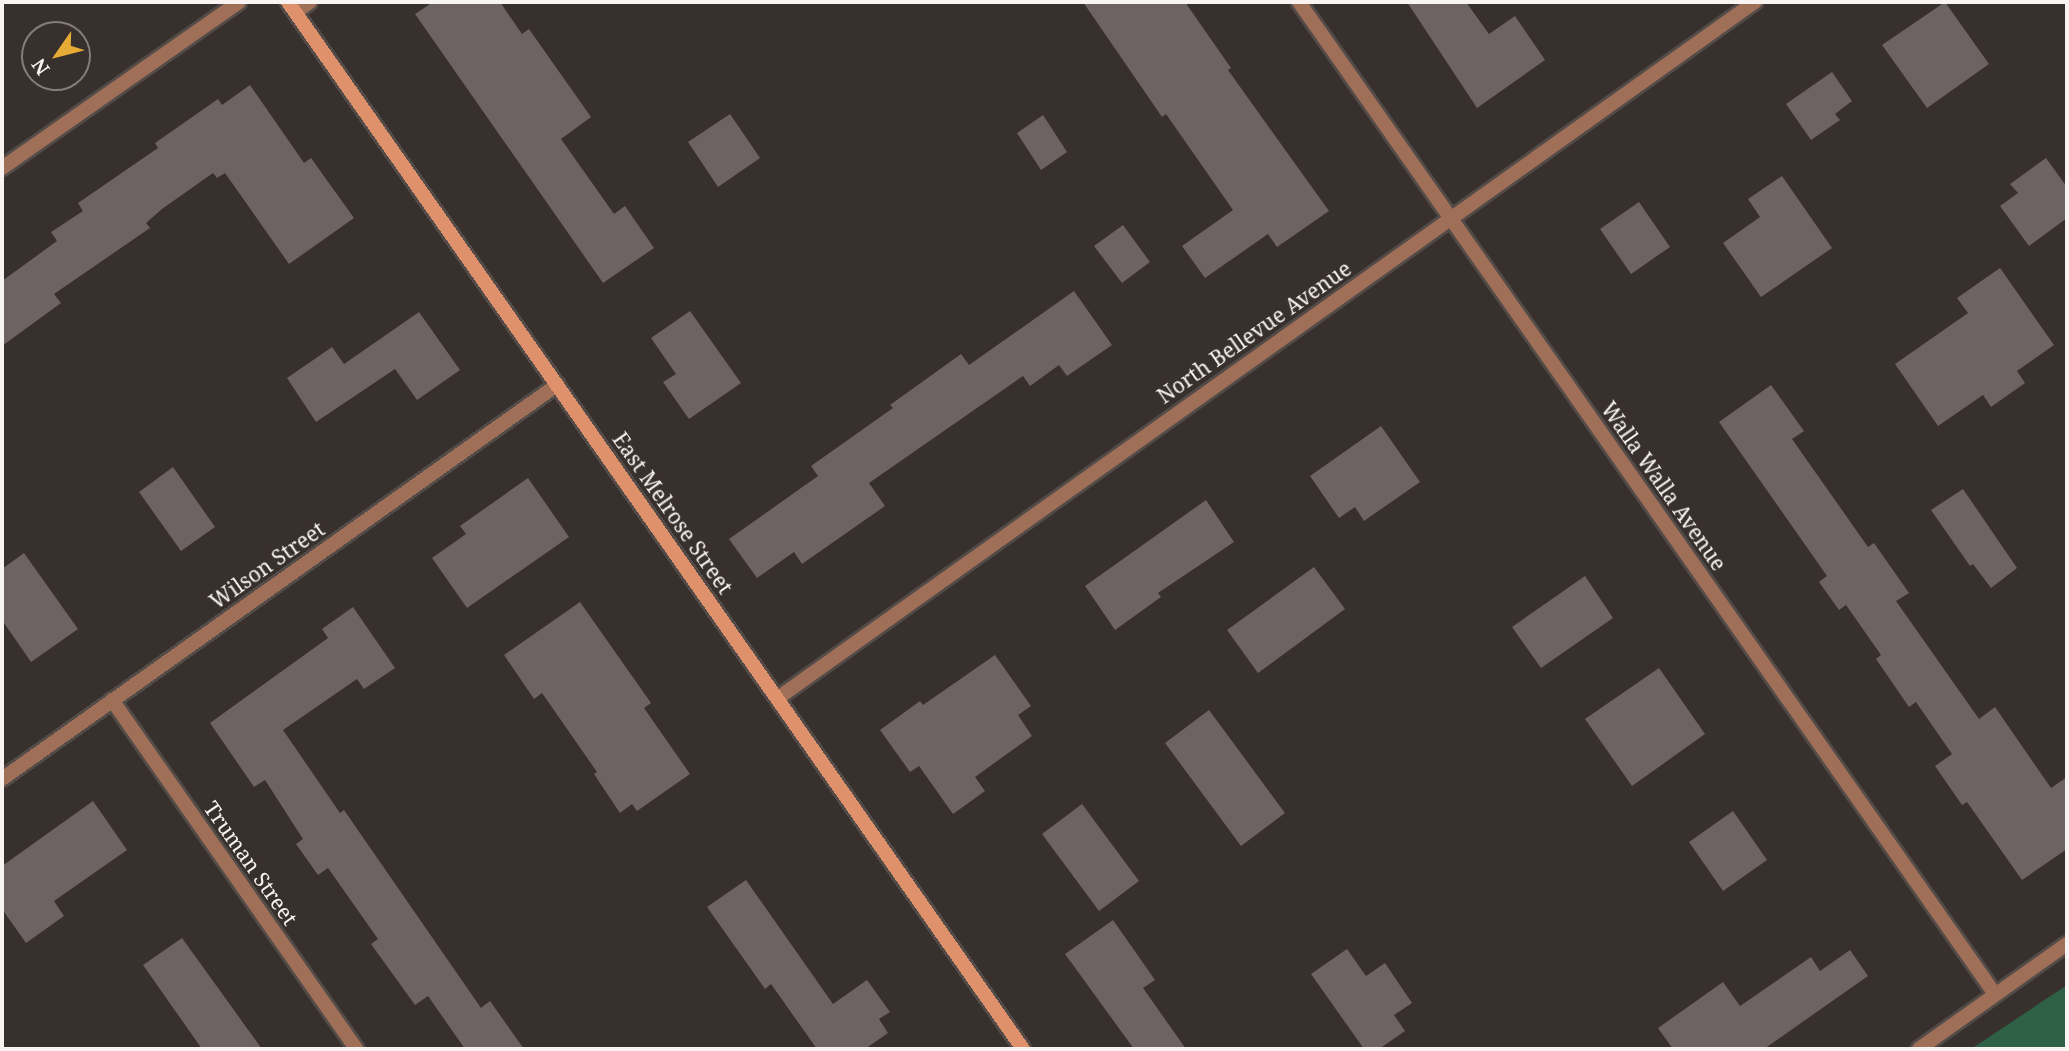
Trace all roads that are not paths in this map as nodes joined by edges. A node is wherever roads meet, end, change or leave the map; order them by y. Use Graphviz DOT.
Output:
graph roads {
  1 [pos="239,2"];
  2 [pos="310,2"];
  3 [pos="1299,2"];
  4 [pos="1755,2"];
  5 [pos="292,7"];
  6 [pos="2,168"];
  7 [pos="1451,218"];
  8 [pos="557,385"];
  9 [pos="778,698"];
  10 [pos="112,700"];
  11 [pos="2,779"];
  12 [pos="2067,944"];
  13 [pos="1995,994"];
  14 [pos="356,1049"];
  15 [pos="1023,1049"];
  16 [pos="1919,1049"];
  1 -- 6 [label="street"];
  2 -- 5 [label="street"];
  3 -- 7 [label="street, Walla Walla Avenue"];
  4 -- 7 [label="street, North Bellevue Avenue"];
  5 -- 8 [label="main road, East Melrose Street"];
  7 -- 9 [label="street, North Bellevue Avenue"];
  7 -- 13 [label="street, Walla Walla Avenue"];
  8 -- 9 [label="main road, East Melrose Street"];
  8 -- 10 [label="street, Wilson Street"];
  9 -- 15 [label="main road, East Melrose Street"];
  10 -- 11 [label="street, Wilson Street"];
  10 -- 14 [label="street, Truman Street"];
  12 -- 13 [label="street"];
  13 -- 16 [label="street"];
}
